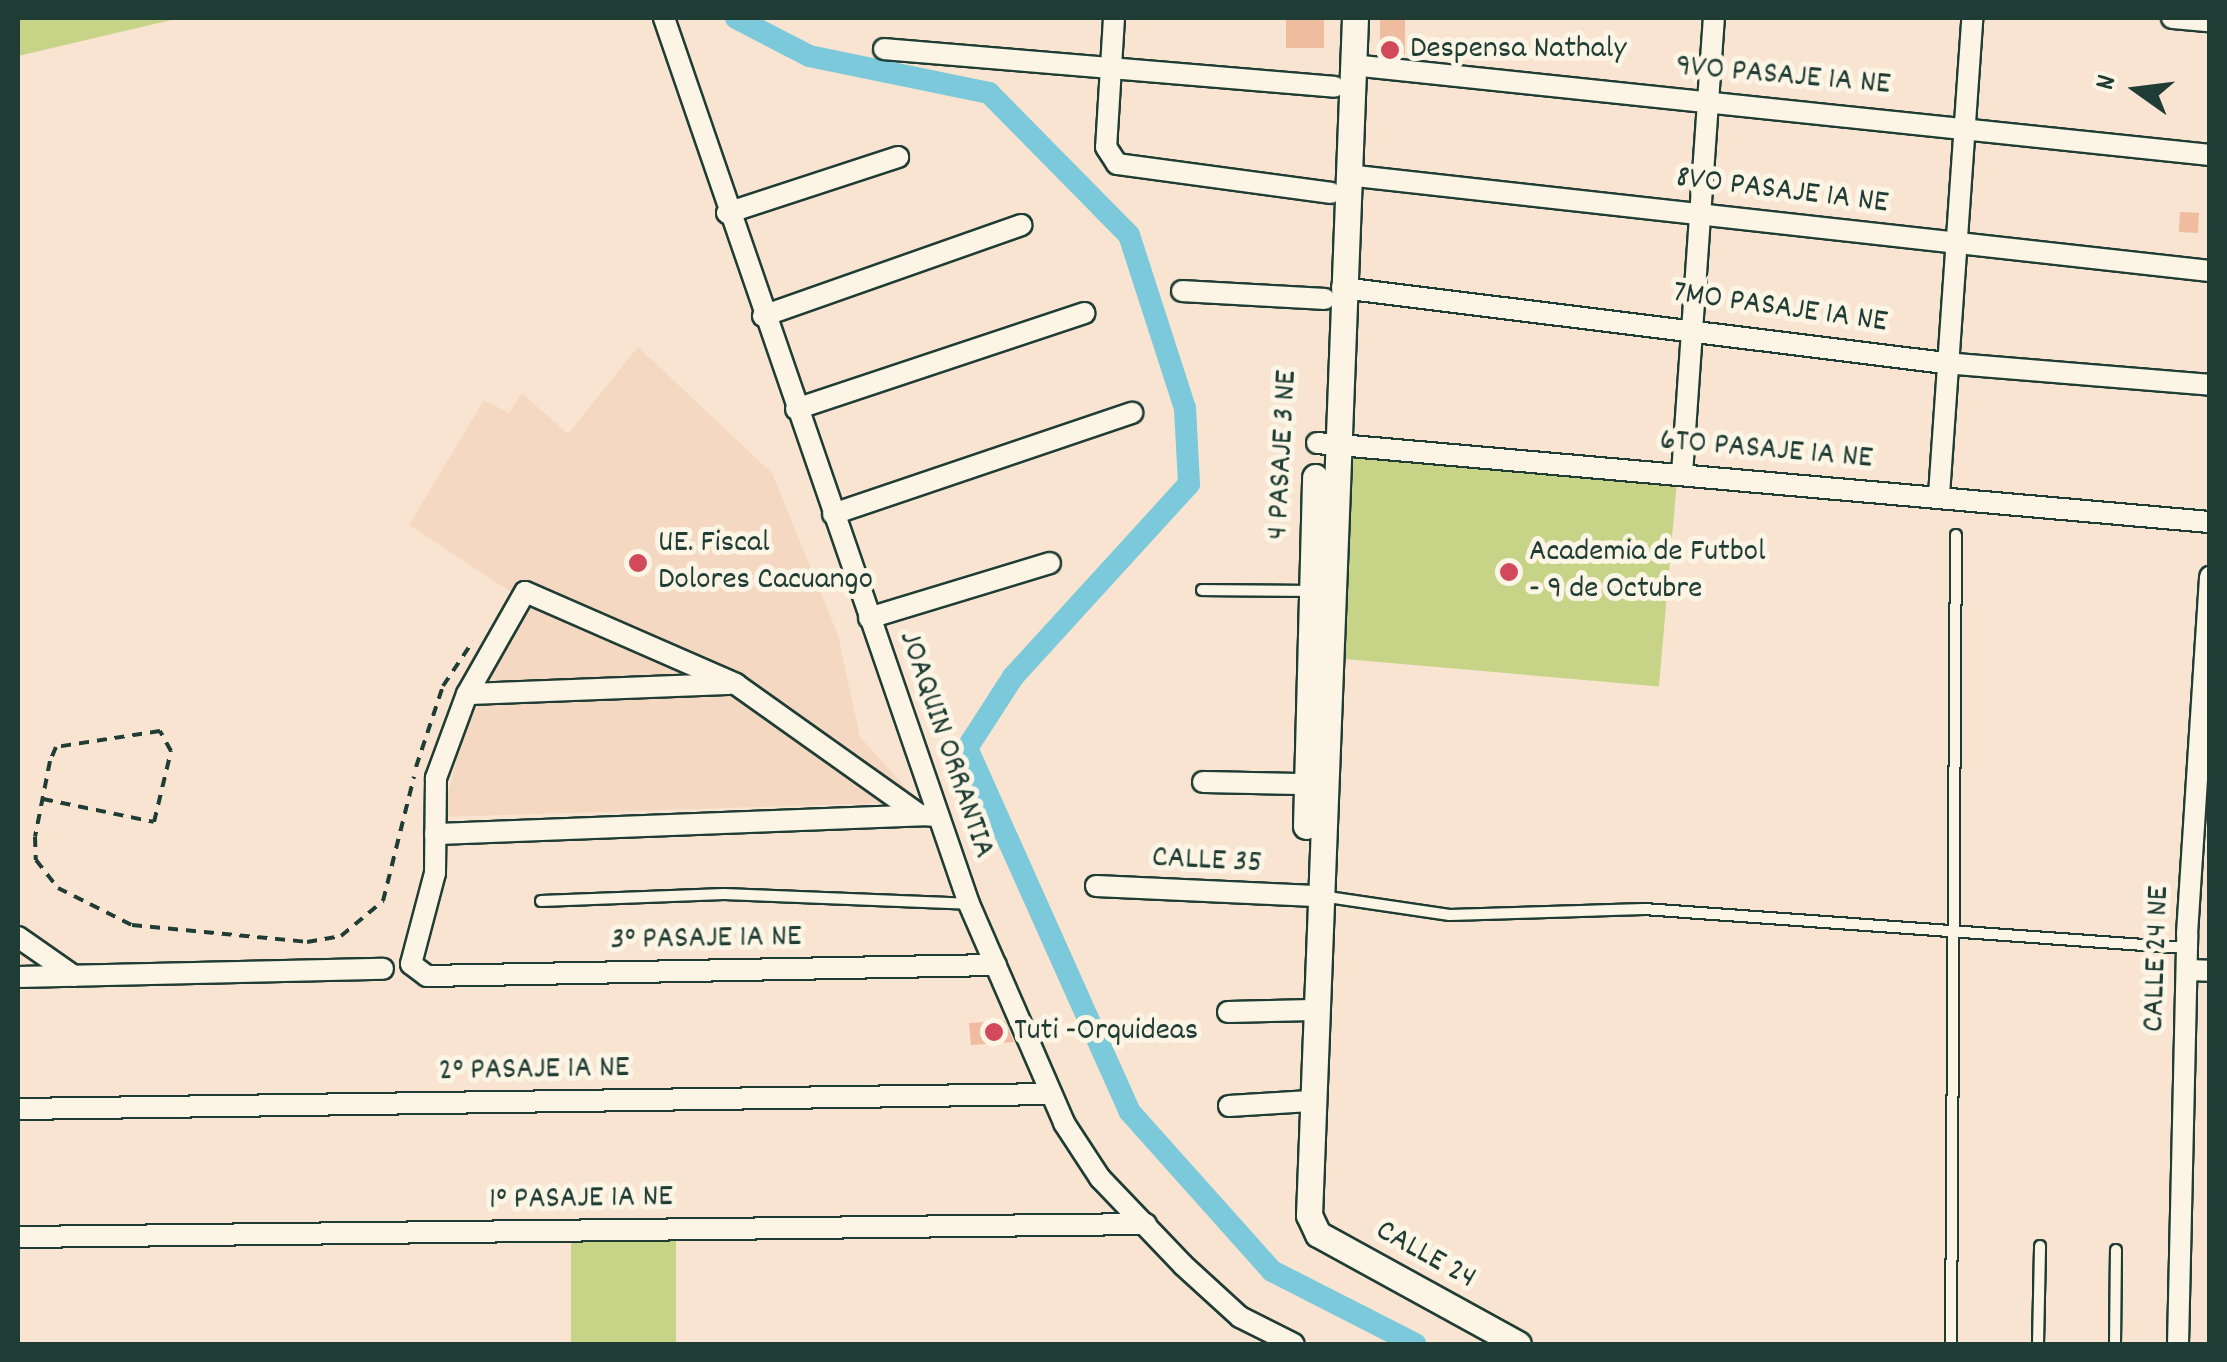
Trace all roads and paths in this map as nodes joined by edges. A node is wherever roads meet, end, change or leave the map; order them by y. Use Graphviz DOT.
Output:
graph roads {
  1 [pos="664,18"];
  2 [pos="1114,18"];
  3 [pos="1340,18"];
  4 [pos="1355,18"];
  5 [pos="1714,18"];
  6 [pos="1972,18"];
  7 [pos="2172,18"];
  8 [pos="2210,21"];
  9 [pos="884,49"];
  10 [pos="1352,64"];
  11 [pos="1108,70"];
  12 [pos="1334,87"];
  13 [pos="1706,102"];
  14 [pos="1964,122"];
  15 [pos="2210,154"];
  16 [pos="898,157"];
  17 [pos="1339,184"];
  18 [pos="1698,210"];
  19 [pos="727,213"];
  20 [pos="1021,225"];
  21 [pos="1954,244"];
  22 [pos="2210,272"];
  23 [pos="1182,291"];
  24 [pos="1333,294"];
  25 [pos="1084,312"];
  26 [pos="763,316"];
  27 [pos="1690,326"];
  28 [pos="1945,363"];
  29 [pos="2210,385"];
  30 [pos="796,409"];
  31 [pos="1132,413"];
  32 [pos="1325,444"];
  33 [pos="1682,474"];
  34 [pos="1939,495"];
  35 [pos="832,514"];
  36 [pos="2210,522"];
  37 [pos="1956,535"];
  38 [pos="1050,563"];
  39 [pos="2210,576"];
  40 [pos="1202,590"];
  41 [pos="1309,591"];
  42 [pos="506,618"];
  43 [pos="869,618"];
  44 [pos="736,684"];
  45 [pos="467,694"];
  46 [pos="1204,782"];
  47 [pos="1300,784"];
  48 [pos="43,799"];
  49 [pos="2202,809"];
  50 [pos="929,816"];
  51 [pos="435,834"];
  52 [pos="1096,886"];
  53 [pos="1316,896"];
  54 [pos="541,902"];
  55 [pos="969,904"];
  56 [pos="1955,932"];
  57 [pos="2210,936"];
  58 [pos="18,937"];
  59 [pos="2187,941"];
  60 [pos="996,965"];
  61 [pos="383,969"];
  62 [pos="2186,970"];
  63 [pos="2210,971"];
  64 [pos="18,976"];
  65 [pos="74,976"];
  66 [pos="1312,1010"];
  67 [pos="1228,1012"];
  68 [pos="1051,1094"];
  69 [pos="1310,1101"];
  70 [pos="1229,1106"];
  71 [pos="18,1109"];
  72 [pos="1308,1215"];
  73 [pos="1146,1224"];
  74 [pos="18,1236"];
  75 [pos="2040,1246"];
  76 [pos="2116,1250"];
  77 [pos="1294,1344"];
  78 [pos="1518,1344"];
  79 [pos="1951,1344"];
  80 [pos="2038,1344"];
  81 [pos="2115,1344"];
  82 [pos="2178,1344"];
  1 -- 19 [label="street, JOAQUIN ORRANTIA"];
  2 -- 11 [label="street, 8VO PASAJE 1A NE"];
  3 -- 12 [label="street, 4 PASAJE 3 NE"];
  4 -- 10 [label="street, 4 PASAJE 3 NE"];
  5 -- 13 [label="street"];
  6 -- 14 [label="street"];
  7 -- 8 [label="street"];
  9 -- 11 [label="street"];
  10 -- 13 [label="street, 9VO PASAJE 1A NE"];
  10 -- 17 [label="street, 4 PASAJE 3 NE"];
  11 -- 12 [label="street"];
  11 -- 17 [label="street, 8VO PASAJE 1A NE"];
  12 -- 17 [label="street, 4 PASAJE 3 NE"];
  13 -- 14 [label="street, 9VO PASAJE 1A NE"];
  13 -- 18 [label="street"];
  14 -- 15 [label="street, 9VO PASAJE 1A NE"];
  14 -- 21 [label="street"];
  16 -- 19 [label="street"];
  17 -- 18 [label="street, 8VO PASAJE 1A NE"];
  17 -- 24 [label="street, 4 PASAJE 3 NE"];
  18 -- 21 [label="street, 8VO PASAJE 1A NE"];
  18 -- 27 [label="street"];
  19 -- 26 [label="street, JOAQUIN ORRANTIA"];
  20 -- 26 [label="street"];
  21 -- 22 [label="street, 8VO PASAJE 1A NE"];
  21 -- 28 [label="street"];
  23 -- 24 [label="street, 7MO PASAJE 1A NE"];
  24 -- 27 [label="street, 7MO PASAJE 1A NE"];
  24 -- 32 [label="street, 4 PASAJE 3 NE"];
  25 -- 30 [label="street"];
  26 -- 30 [label="street, JOAQUIN ORRANTIA"];
  27 -- 28 [label="street, 7MO PASAJE 1A NE"];
  27 -- 33 [label="street"];
  28 -- 29 [label="street, 7MO PASAJE 1A NE"];
  28 -- 34 [label="street"];
  30 -- 35 [label="street, JOAQUIN ORRANTIA"];
  31 -- 35 [label="street"];
  32 -- 33 [label="street, 6TO PASAJE 1A NE"];
  32 -- 41 [label="street, 4 PASAJE 3 NE"];
  32 -- 53 [label="street, 4 PASAJE 3 NE"];
  33 -- 34 [label="street, 6TO PASAJE 1A NE"];
  34 -- 36 [label="street, 6TO PASAJE 1A NE"];
  35 -- 43 [label="street, JOAQUIN ORRANTIA"];
  37 -- 56 [label="lane"];
  38 -- 43 [label="street"];
  39 -- 49 [label="street, CALLE 24 NE"];
  40 -- 41 [label="lane"];
  41 -- 47 [label="street, 4 PASAJE 3 NE"];
  42 -- 44 [label="street"];
  42 -- 45 [label="street"];
  42 -- 48 [label="path"];
  43 -- 50 [label="street, JOAQUIN ORRANTIA"];
  44 -- 45 [label="street"];
  44 -- 50 [label="street"];
  45 -- 51 [label="street"];
  46 -- 47 [label="street"];
  47 -- 53 [label="street, 4 PASAJE 3 NE"];
  48 -- 48 [label="path"];
  49 -- 59 [label="street, CALLE 24 NE"];
  50 -- 51 [label="street"];
  50 -- 55 [label="street, JOAQUIN ORRANTIA"];
  51 -- 60 [label="street, 3° PASAJE 1A NE"];
  52 -- 53 [label="street, CALLE 35"];
  53 -- 56 [label="lane"];
  53 -- 66 [label="street, 4 PASAJE 3 NE"];
  54 -- 55 [label="lane"];
  55 -- 60 [label="street, JOAQUIN ORRANTIA"];
  56 -- 59 [label="lane"];
  56 -- 79 [label="lane"];
  57 -- 59 [label="street"];
  58 -- 65 [label="street"];
  59 -- 62 [label="street, CALLE 24 NE"];
  60 -- 68 [label="street, JOAQUIN ORRANTIA"];
  61 -- 65 [label="street"];
  62 -- 63 [label="street"];
  62 -- 82 [label="street, CALLE 24 NE"];
  64 -- 65 [label="street"];
  66 -- 67 [label="street"];
  66 -- 69 [label="street, 4 PASAJE 3 NE"];
  68 -- 71 [label="street, 2° PASAJE 1A NE"];
  68 -- 73 [label="street, JOAQUIN ORRANTIA"];
  69 -- 70 [label="street"];
  69 -- 72 [label="street, 4 PASAJE 3 NE"];
  72 -- 78 [label="street, CALLE 24"];
  73 -- 74 [label="street, 1° PASAJE 1A NE"];
  73 -- 77 [label="street, JOAQUIN ORRANTIA"];
  75 -- 80 [label="lane"];
  76 -- 81 [label="lane"];
}
